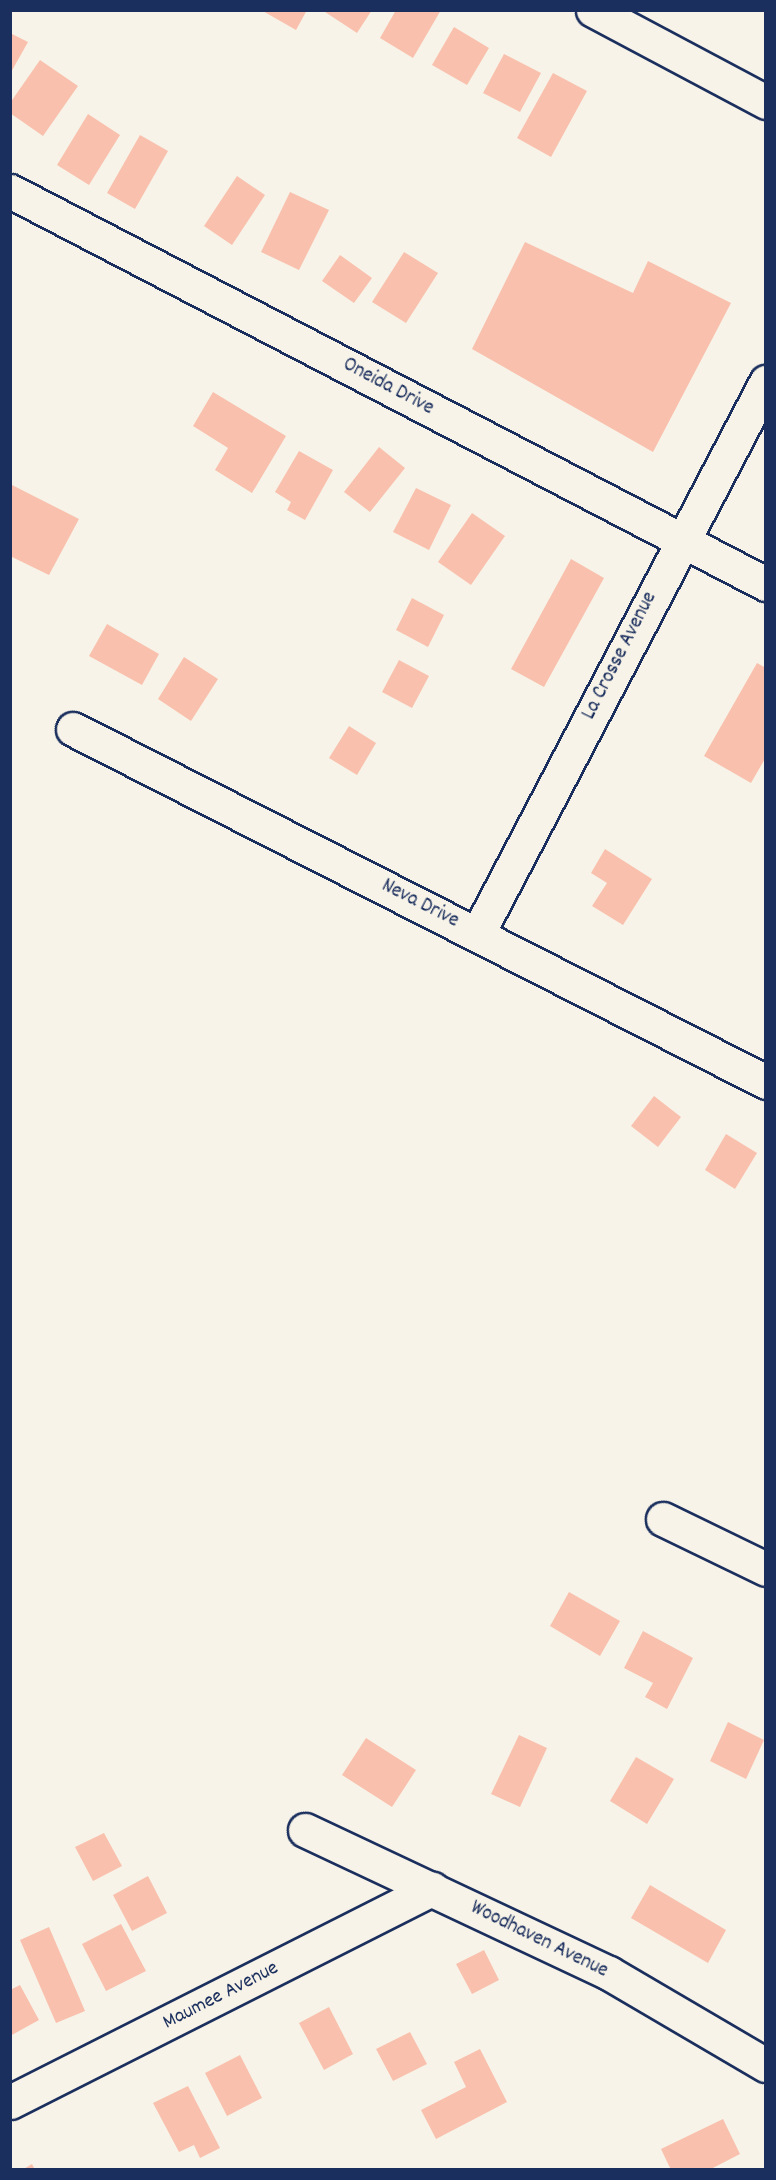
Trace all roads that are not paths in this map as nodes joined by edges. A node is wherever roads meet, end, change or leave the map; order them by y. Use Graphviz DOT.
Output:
graph roads {
  1 [pos="593,10"];
  2 [pos="765,102"];
  3 [pos="10,190"];
  4 [pos="765,382"];
  5 [pos="680,540"];
  6 [pos="765,584"];
  7 [pos="73,729"];
  8 [pos="478,933"];
  9 [pos="765,1082"];
  10 [pos="663,1519"];
  11 [pos="765,1569"];
  12 [pos="305,1830"];
  13 [pos="432,1889"];
  14 [pos="765,2065"];
  15 [pos="10,2102"];
  1 -- 2 [label="street"];
  3 -- 5 [label="street, Oneida Drive"];
  4 -- 5 [label="street, La Crosse Avenue"];
  5 -- 6 [label="street, Oneida Drive"];
  5 -- 8 [label="street, La Crosse Avenue"];
  7 -- 8 [label="street, Neva Drive"];
  8 -- 9 [label="street, Neva Drive"];
  10 -- 11 [label="street"];
  12 -- 13 [label="street, Woodhaven Avenue"];
  13 -- 14 [label="street, Woodhaven Avenue"];
  13 -- 15 [label="street, Maumee Avenue"];
}
